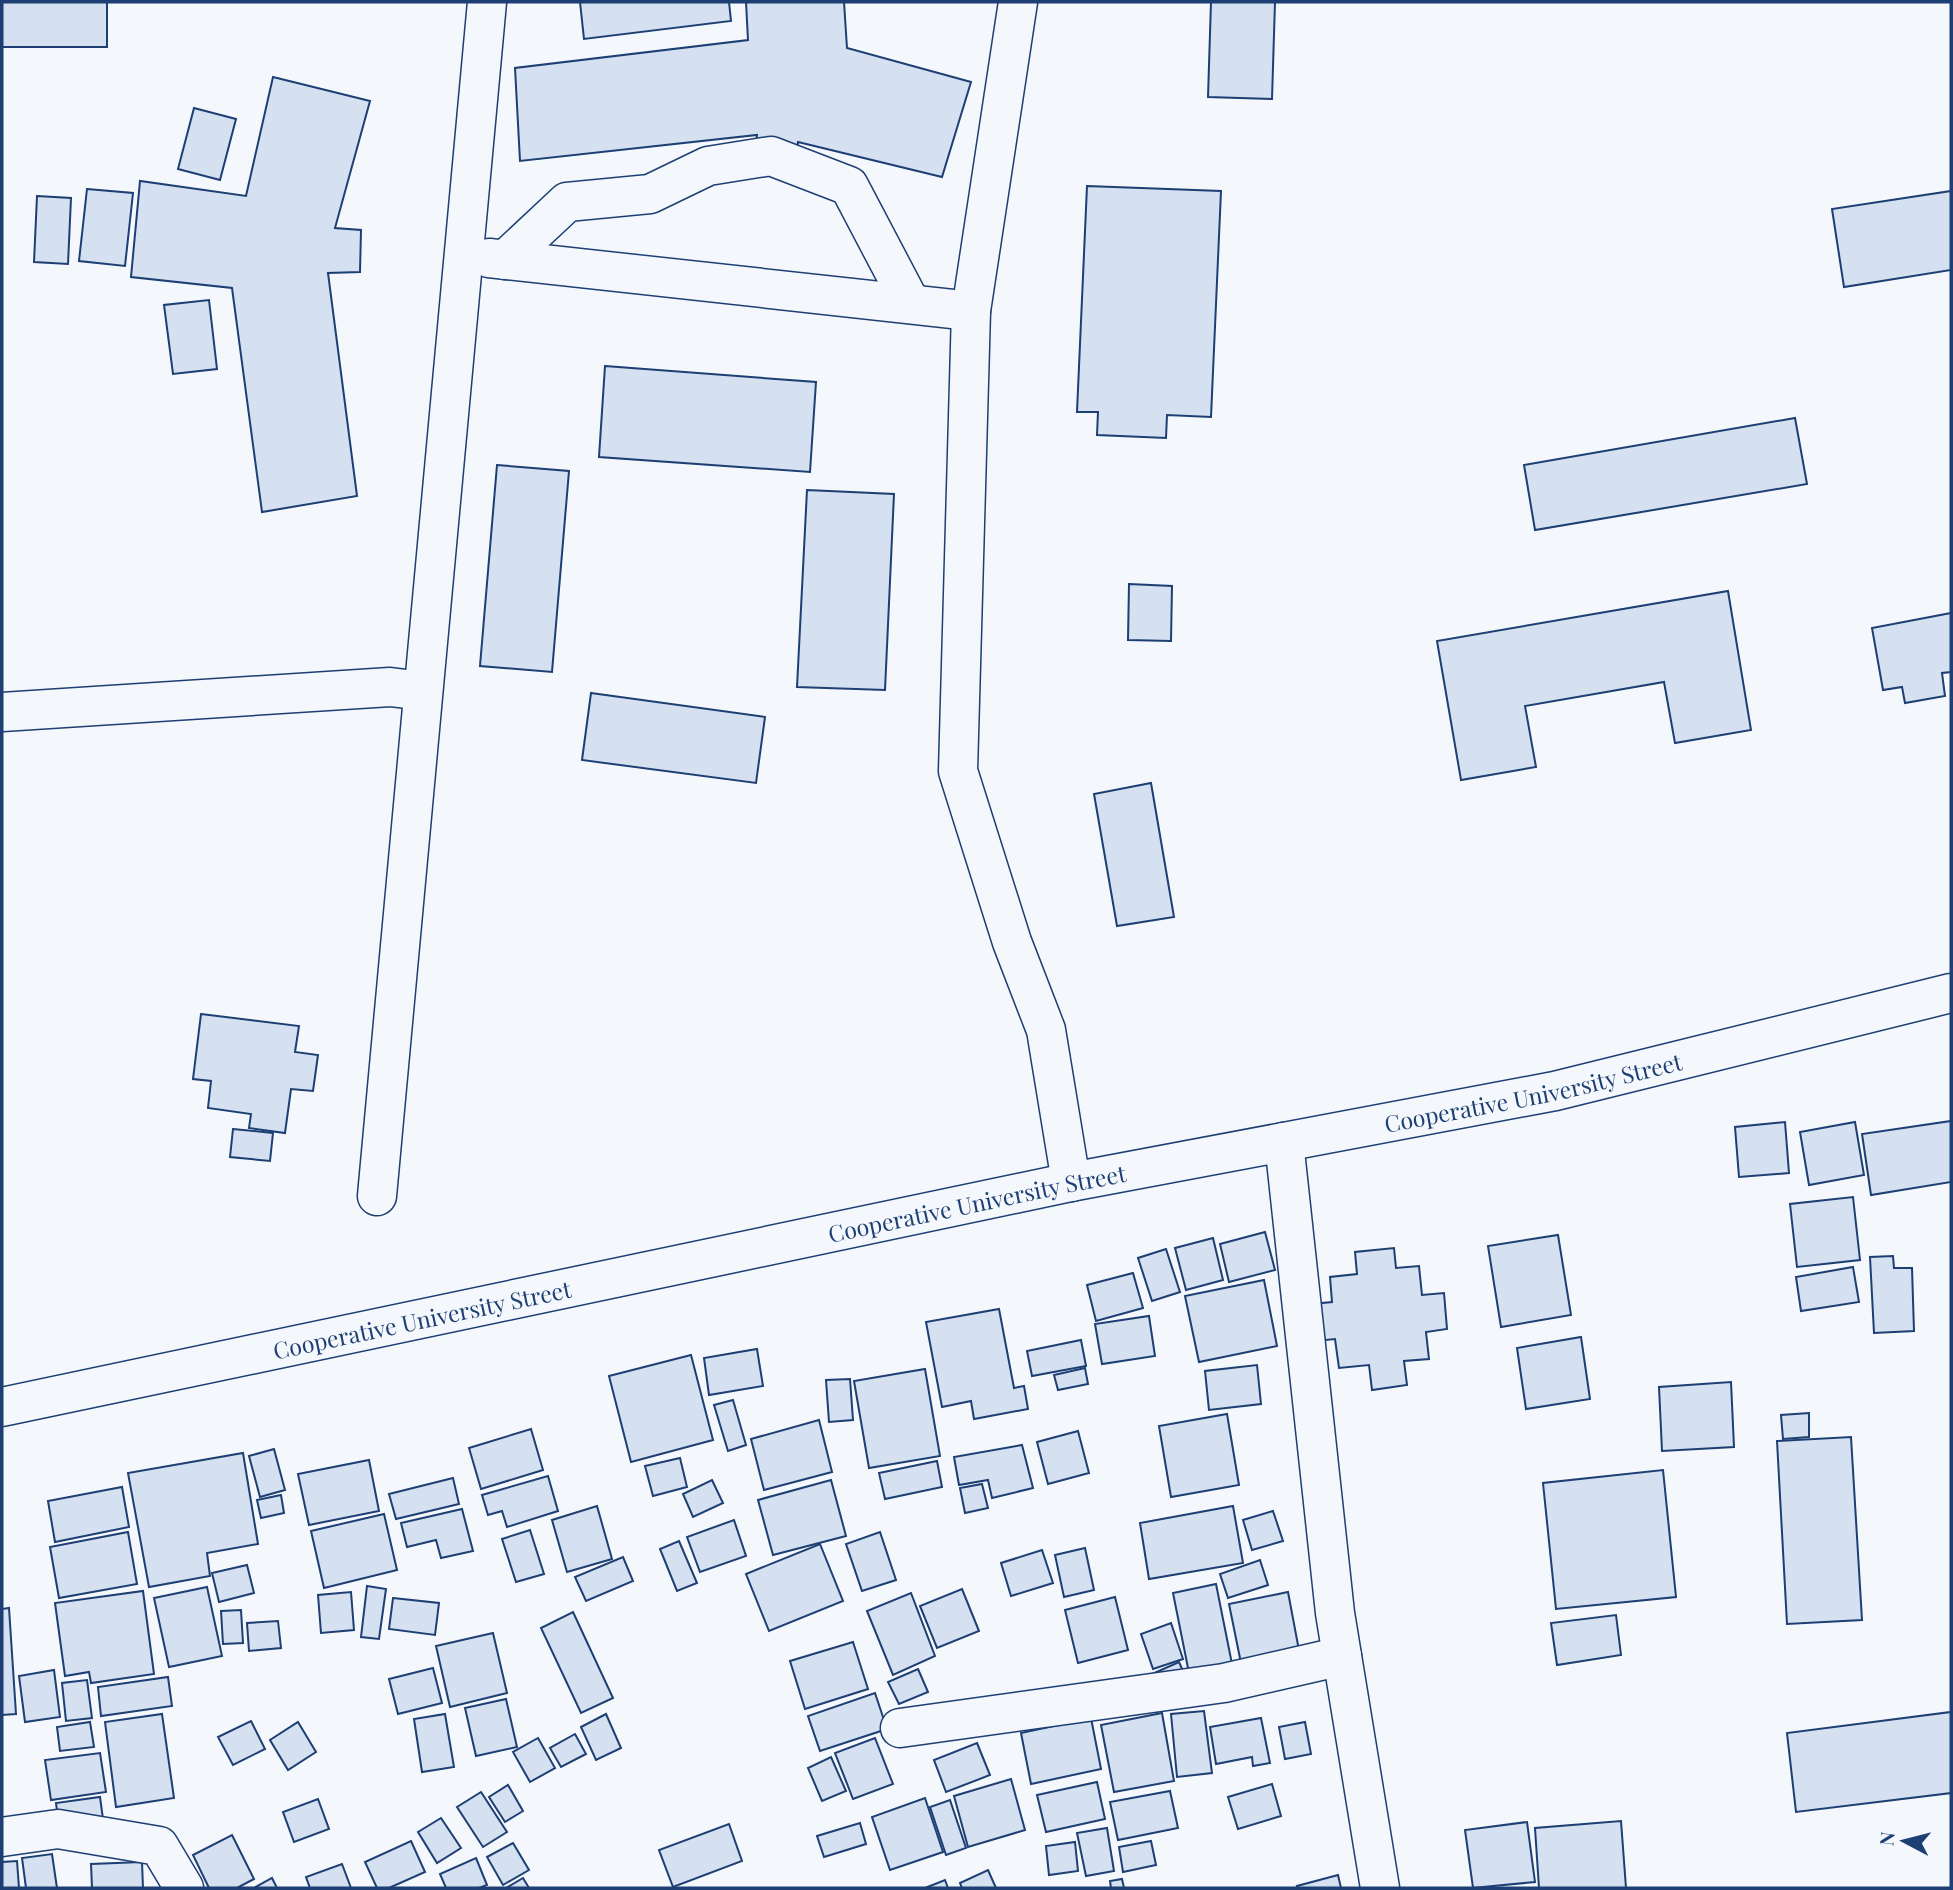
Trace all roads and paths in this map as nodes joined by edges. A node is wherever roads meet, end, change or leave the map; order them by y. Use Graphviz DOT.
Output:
graph roads {
  1 [pos="1018,2"];
  2 [pos="477,4"];
  3 [pos="463,255"];
  4 [pos="505,260"];
  5 [pos="911,304"];
  6 [pos="971,311"];
  7 [pos="423,691"];
  8 [pos="2,712"];
  9 [pos="1951,993"];
  10 [pos="1284,1142"];
  11 [pos="1071,1182"];
  12 [pos="377,1196"];
  13 [pos="2,1407"];
  14 [pos="1342,1656"];
  15 [pos="900,1728"];
  16 [pos="2,1837"];
  17 [pos="184,1888"];
  18 [pos="1380,1888"];
  1 -- 6 [label="street"];
  2 -- 3 [label="street"];
  3 -- 4 [label="street"];
  3 -- 7 [label="street"];
  4 -- 5 [label="street"];
  4 -- 5 [label="street"];
  5 -- 6 [label="street"];
  6 -- 11 [label="street"];
  7 -- 8 [label="street"];
  7 -- 12 [label="street"];
  9 -- 10 [label="street, Cooperative University Street"];
  10 -- 11 [label="street, Cooperative University Street"];
  10 -- 14 [label="street"];
  11 -- 13 [label="street, Cooperative University Street"];
  14 -- 15 [label="street"];
  14 -- 18 [label="street"];
  16 -- 17 [label="street"];
}
